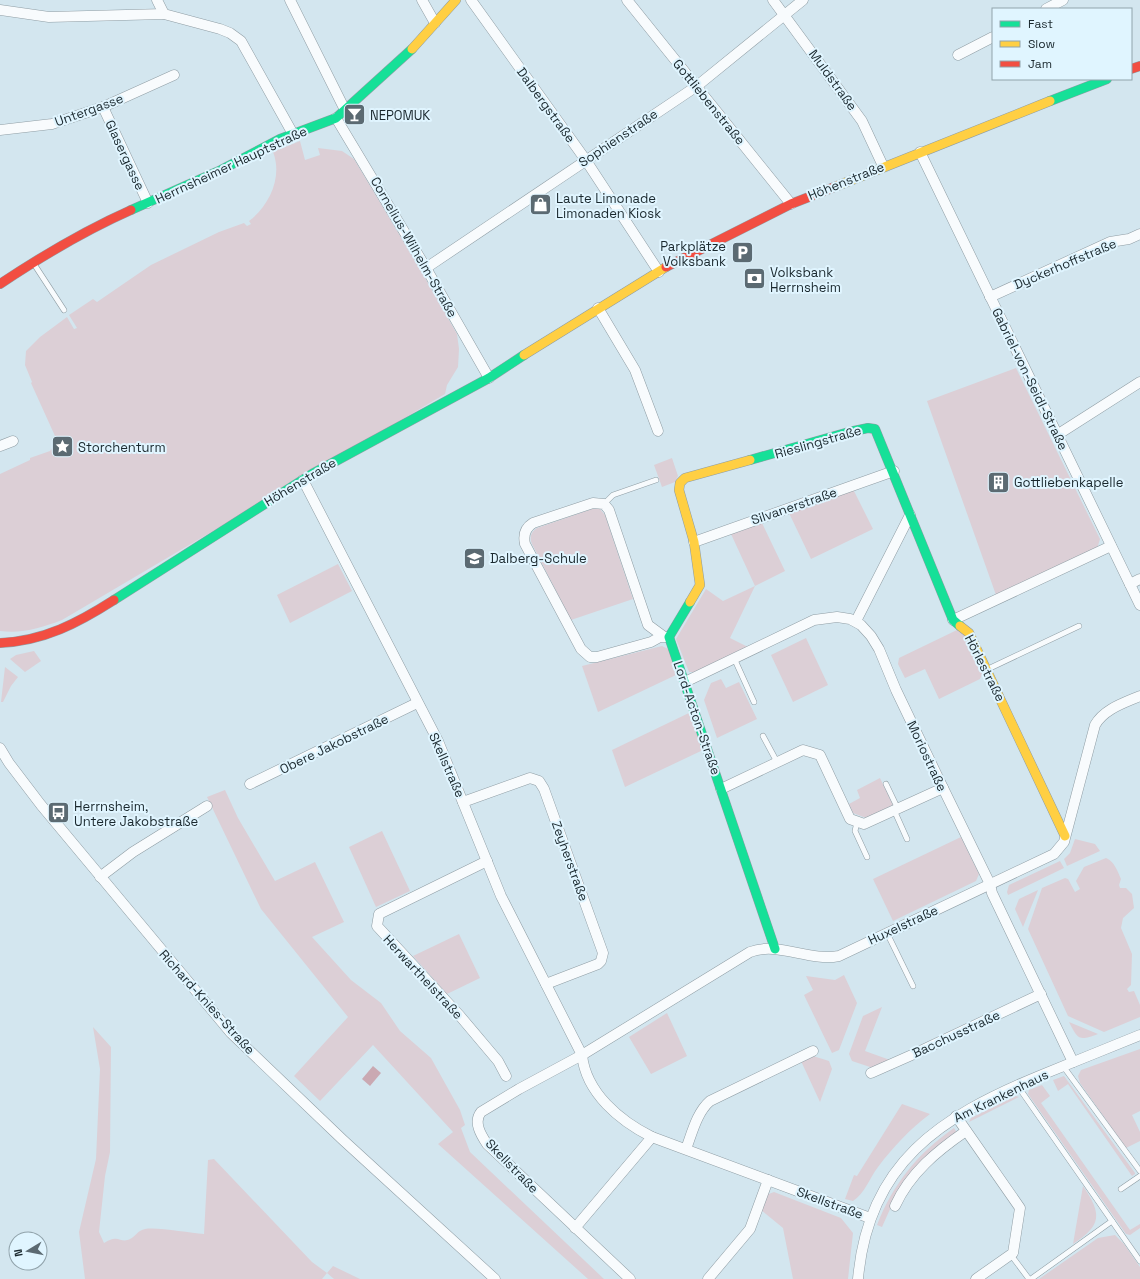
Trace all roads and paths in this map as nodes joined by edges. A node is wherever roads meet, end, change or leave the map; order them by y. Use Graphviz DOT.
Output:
graph roads {
  1 [pos="157,0"];
  2 [pos="290,0"];
  3 [pos="422,0"];
  4 [pos="456,0"];
  5 [pos="471,0"];
  6 [pos="627,0"];
  7 [pos="773,0"];
  8 [pos="803,0"];
  9 [pos="1063,0"];
  10 [pos="1049,5"];
  11 [pos="0,10"];
  12 [pos="164,14"];
  13 [pos="784,14"];
  14 [pos="435,23"];
  15 [pos="992,38"];
  16 [pos="958,55"];
  17 [pos="174,75"];
  18 [pos="1104,80"];
  19 [pos="697,86"];
  20 [pos="103,107"];
  21 [pos="346,110"];
  22 [pos="336,118"];
  23 [pos="0,130"];
  24 [pos="293,134"];
  25 [pos="920,152"];
  26 [pos="585,159"];
  27 [pos="883,166"];
  28 [pos="148,203"];
  29 [pos="791,204"];
  30 [pos="1140,234"];
  31 [pos="33,262"];
  32 [pos="426,268"];
  33 [pos="659,272"];
  34 [pos="0,284"];
  35 [pos="990,297"];
  36 [pos="598,308"];
  37 [pos="64,310"];
  38 [pos="489,378"];
  39 [pos="1140,382"];
  40 [pos="658,431"];
  41 [pos="1057,435"];
  42 [pos="13,441"];
  43 [pos="0,446"];
  44 [pos="894,471"];
  45 [pos="303,480"];
  46 [pos="656,480"];
  47 [pos="604,504"];
  48 [pos="910,516"];
  49 [pos="694,542"];
  50 [pos="1111,546"];
  51 [pos="1140,579"];
  52 [pos="1130,584"];
  53 [pos="1140,605"];
  54 [pos="953,620"];
  55 [pos="856,621"];
  56 [pos="1080,626"];
  57 [pos="666,637"];
  58 [pos="0,643"];
  59 [pos="734,658"];
  60 [pos="987,670"];
  61 [pos="686,682"];
  62 [pos="1140,696"];
  63 [pos="754,702"];
  64 [pos="418,703"];
  65 [pos="763,736"];
  66 [pos="0,748"];
  67 [pos="777,762"];
  68 [pos="250,784"];
  69 [pos="886,784"];
  70 [pos="943,788"];
  71 [pos="721,789"];
  72 [pos="463,802"];
  73 [pos="207,806"];
  74 [pos="896,810"];
  75 [pos="857,822"];
  76 [pos="1065,836"];
  77 [pos="907,839"];
  78 [pos="866,857"];
  79 [pos="487,861"];
  80 [pos="100,877"];
  81 [pos="990,884"];
  82 [pos="887,933"];
  83 [pos="774,949"];
  84 [pos="546,984"];
  85 [pos="913,986"];
  86 [pos="1041,994"];
  87 [pos="1140,1035"];
  88 [pos="813,1051"];
  89 [pos="582,1055"];
  90 [pos="1073,1062"];
  91 [pos="1063,1066"];
  92 [pos="871,1073"];
  93 [pos="506,1076"];
  94 [pos="1017,1085"];
  95 [pos="956,1116"];
  96 [pos="966,1131"];
  97 [pos="652,1137"];
  98 [pos="686,1149"];
  99 [pos="1140,1171"];
  100 [pos="1140,1176"];
  101 [pos="768,1180"];
  102 [pos="1121,1189"];
  103 [pos="895,1206"];
  104 [pos="870,1218"];
  105 [pos="1112,1221"];
  106 [pos="575,1228"];
  107 [pos="1011,1255"];
  108 [pos="1140,1261"];
  109 [pos="495,1279"];
  110 [pos="630,1279"];
  111 [pos="708,1279"];
  112 [pos="858,1279"];
  113 [pos="976,1279"];
  114 [pos="1030,1279"];
  1 -- 12 [label="street"];
  2 -- 21 [label="street"];
  3 -- 14 [label="street"];
  4 -- 14 [label="street, Herrnsheimer Hauptstraße"];
  5 -- 26 [label="street, Dalbergstraße"];
  6 -- 19 [label="street, Gottliebenstraße"];
  7 -- 13 [label="street, Muldstraße"];
  8 -- 13 [label="street, Sophienstraße"];
  9 -- 10 [label="street"];
  11 -- 12 [label="street"];
  12 -- 24 [label="street"];
  13 -- 19 [label="street, Sophienstraße"];
  13 -- 27 [label="street, Muldstraße"];
  14 -- 21 [label="street, Herrnsheimer Hauptstraße"];
  15 -- 16 [label="street"];
  17 -- 20 [label="street, Untergasse"];
  18 -- 25 [label="street, Höhenstraße"];
  19 -- 26 [label="street, Sophienstraße"];
  19 -- 29 [label="street, Gottliebenstraße"];
  20 -- 23 [label="street, Untergasse"];
  20 -- 28 [label="street, Glasergasse"];
  21 -- 22 [label="street, Herrnsheimer Hauptstraße"];
  22 -- 24 [label="street, Herrnsheimer Hauptstraße"];
  22 -- 32 [label="street, Cornelius-Wilhelm-Straße"];
  24 -- 28 [label="street, Herrnsheimer Hauptstraße"];
  25 -- 27 [label="street, Höhenstraße"];
  25 -- 35 [label="street, Gabriel-von-Seidl-Straße"];
  26 -- 32 [label="street, Sophienstraße"];
  26 -- 33 [label="street, Dalbergstraße"];
  27 -- 29 [label="street, Höhenstraße"];
  28 -- 31 [label="street, Herrnsheimer Hauptstraße"];
  29 -- 33 [label="street, Höhenstraße"];
  30 -- 35 [label="street, Dyckerhoffstraße"];
  31 -- 34 [label="street, Herrnsheimer Hauptstraße"];
  31 -- 37 [label="lane"];
  32 -- 38 [label="street, Cornelius-Wilhelm-Straße"];
  33 -- 36 [label="street, Höhenstraße"];
  35 -- 41 [label="street, Gabriel-von-Seidl-Straße"];
  36 -- 38 [label="street, Höhenstraße"];
  36 -- 40 [label="street"];
  38 -- 45 [label="street, Höhenstraße"];
  39 -- 41 [label="street"];
  41 -- 50 [label="street, Gabriel-von-Seidl-Straße"];
  42 -- 43 [label="street"];
  44 -- 48 [label="street, Rieslingstraße"];
  44 -- 49 [label="street, Silvanerstraße"];
  44 -- 49 [label="street, Rieslingstraße"];
  45 -- 58 [label="street, Höhenstraße"];
  45 -- 64 [label="street, Skellstraße"];
  46 -- 47 [label="lane"];
  47 -- 57 [label="street"];
  47 -- 57 [label="street"];
  48 -- 54 [label="street, Rieslingstraße"];
  48 -- 55 [label="street"];
  49 -- 57 [label="street"];
  50 -- 52 [label="street, Gabriel-von-Seidl-Straße"];
  50 -- 54 [label="street"];
  51 -- 52 [label="street"];
  52 -- 53 [label="street, Gabriel-von-Seidl-Straße"];
  54 -- 60 [label="street, Hörlestraße"];
  55 -- 59 [label="street"];
  55 -- 70 [label="street, Moriostraße"];
  56 -- 60 [label="lane"];
  57 -- 61 [label="street, Lord-Acton-Straße"];
  59 -- 61 [label="street"];
  59 -- 63 [label="lane"];
  60 -- 76 [label="street, Hörlestraße"];
  61 -- 71 [label="street, Lord-Acton-Straße"];
  62 -- 76 [label="street, Huxelstraße"];
  64 -- 68 [label="street, Obere Jakobstraße"];
  64 -- 72 [label="street, Skellstraße"];
  65 -- 67 [label="lane"];
  66 -- 80 [label="street, Richard-Knies-Straße"];
  67 -- 71 [label="street"];
  67 -- 75 [label="street"];
  69 -- 74 [label="lane"];
  70 -- 74 [label="street"];
  70 -- 81 [label="street, Moriostraße"];
  71 -- 83 [label="street, Lord-Acton-Straße"];
  72 -- 79 [label="street, Skellstraße"];
  72 -- 84 [label="street, Zeyherstraße"];
  73 -- 80 [label="street"];
  74 -- 75 [label="street"];
  74 -- 77 [label="lane"];
  75 -- 78 [label="lane"];
  76 -- 81 [label="street, Huxelstraße"];
  79 -- 84 [label="street, Skellstraße"];
  79 -- 93 [label="street, Herwarthelstraße"];
  80 -- 109 [label="street, Richard-Knies-Straße"];
  81 -- 82 [label="street, Huxelstraße"];
  81 -- 86 [label="street, Moriostraße"];
  82 -- 83 [label="street, Huxelstraße"];
  82 -- 85 [label="lane"];
  83 -- 89 [label="street, Huxelstraße"];
  84 -- 89 [label="street, Skellstraße"];
  86 -- 90 [label="street, Moriostraße"];
  86 -- 92 [label="street, Bacchusstraße"];
  87 -- 90 [label="street, Am Krankenhaus"];
  88 -- 98 [label="street"];
  89 -- 97 [label="street, Skellstraße"];
  89 -- 106 [label="street, Skellstraße"];
  90 -- 91 [label="street, Am Krankenhaus"];
  91 -- 94 [label="street, Am Krankenhaus"];
  91 -- 99 [label="lane"];
  94 -- 95 [label="street, Am Krankenhaus"];
  94 -- 105 [label="lane"];
  95 -- 96 [label="street"];
  95 -- 104 [label="street, Am Krankenhaus"];
  96 -- 103 [label="street"];
  96 -- 107 [label="street"];
  97 -- 98 [label="street, Skellstraße"];
  97 -- 106 [label="street"];
  98 -- 101 [label="street, Skellstraße"];
  100 -- 102 [label="lane"];
  101 -- 104 [label="street, Skellstraße"];
  101 -- 111 [label="street"];
  104 -- 112 [label="street, Am Krankenhaus"];
  105 -- 108 [label="lane"];
  105 -- 114 [label="lane"];
  106 -- 110 [label="street, Skellstraße"];
  107 -- 113 [label="street"];
  107 -- 114 [label="lane"];
}
